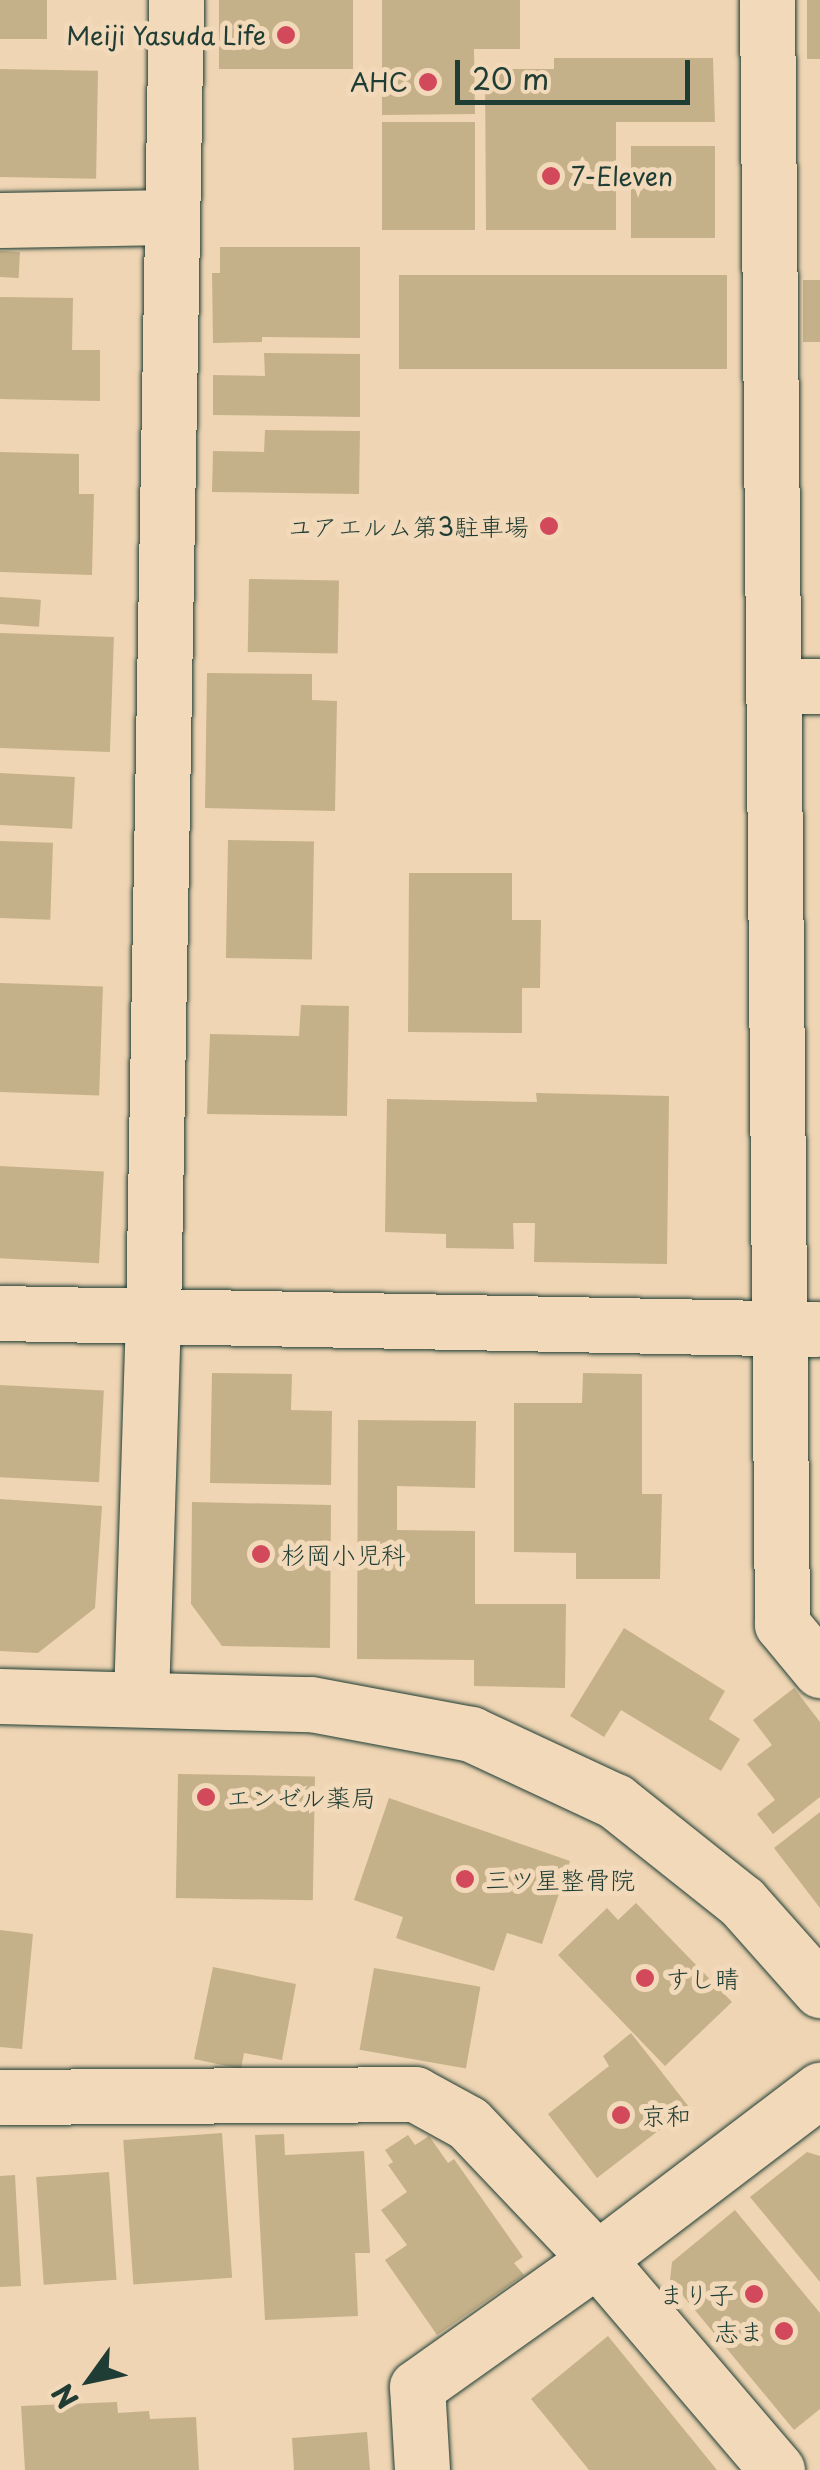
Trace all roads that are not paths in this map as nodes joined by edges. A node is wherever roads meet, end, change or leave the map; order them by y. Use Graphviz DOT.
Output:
graph roads {
  1 [pos="176,0"];
  2 [pos="767,0"];
  3 [pos="170,216"];
  4 [pos="0,220"];
  5 [pos="797,686"];
  6 [pos="0,1312"];
  7 [pos="153,1318"];
  8 [pos="801,1329"];
  9 [pos="820,1670"];
  10 [pos="0,1696"];
  11 [pos="141,1698"];
  12 [pos="820,1990"];
  13 [pos="820,2090"];
  14 [pos="0,2097"];
  15 [pos="597,2259"];
  16 [pos="422,2470"];
  17 [pos="778,2470"];
  1 -- 3 [label="street"];
  2 -- 5 [label="street"];
  3 -- 4 [label="street"];
  3 -- 7 [label="street"];
  5 -- 8 [label="street"];
  6 -- 7 [label="street"];
  7 -- 8 [label="street"];
  7 -- 11 [label="street"];
  8 -- 9 [label="street"];
  10 -- 11 [label="street"];
  11 -- 12 [label="street"];
  13 -- 15 [label="street"];
  14 -- 15 [label="street"];
  15 -- 16 [label="street"];
  15 -- 17 [label="street"];
}
